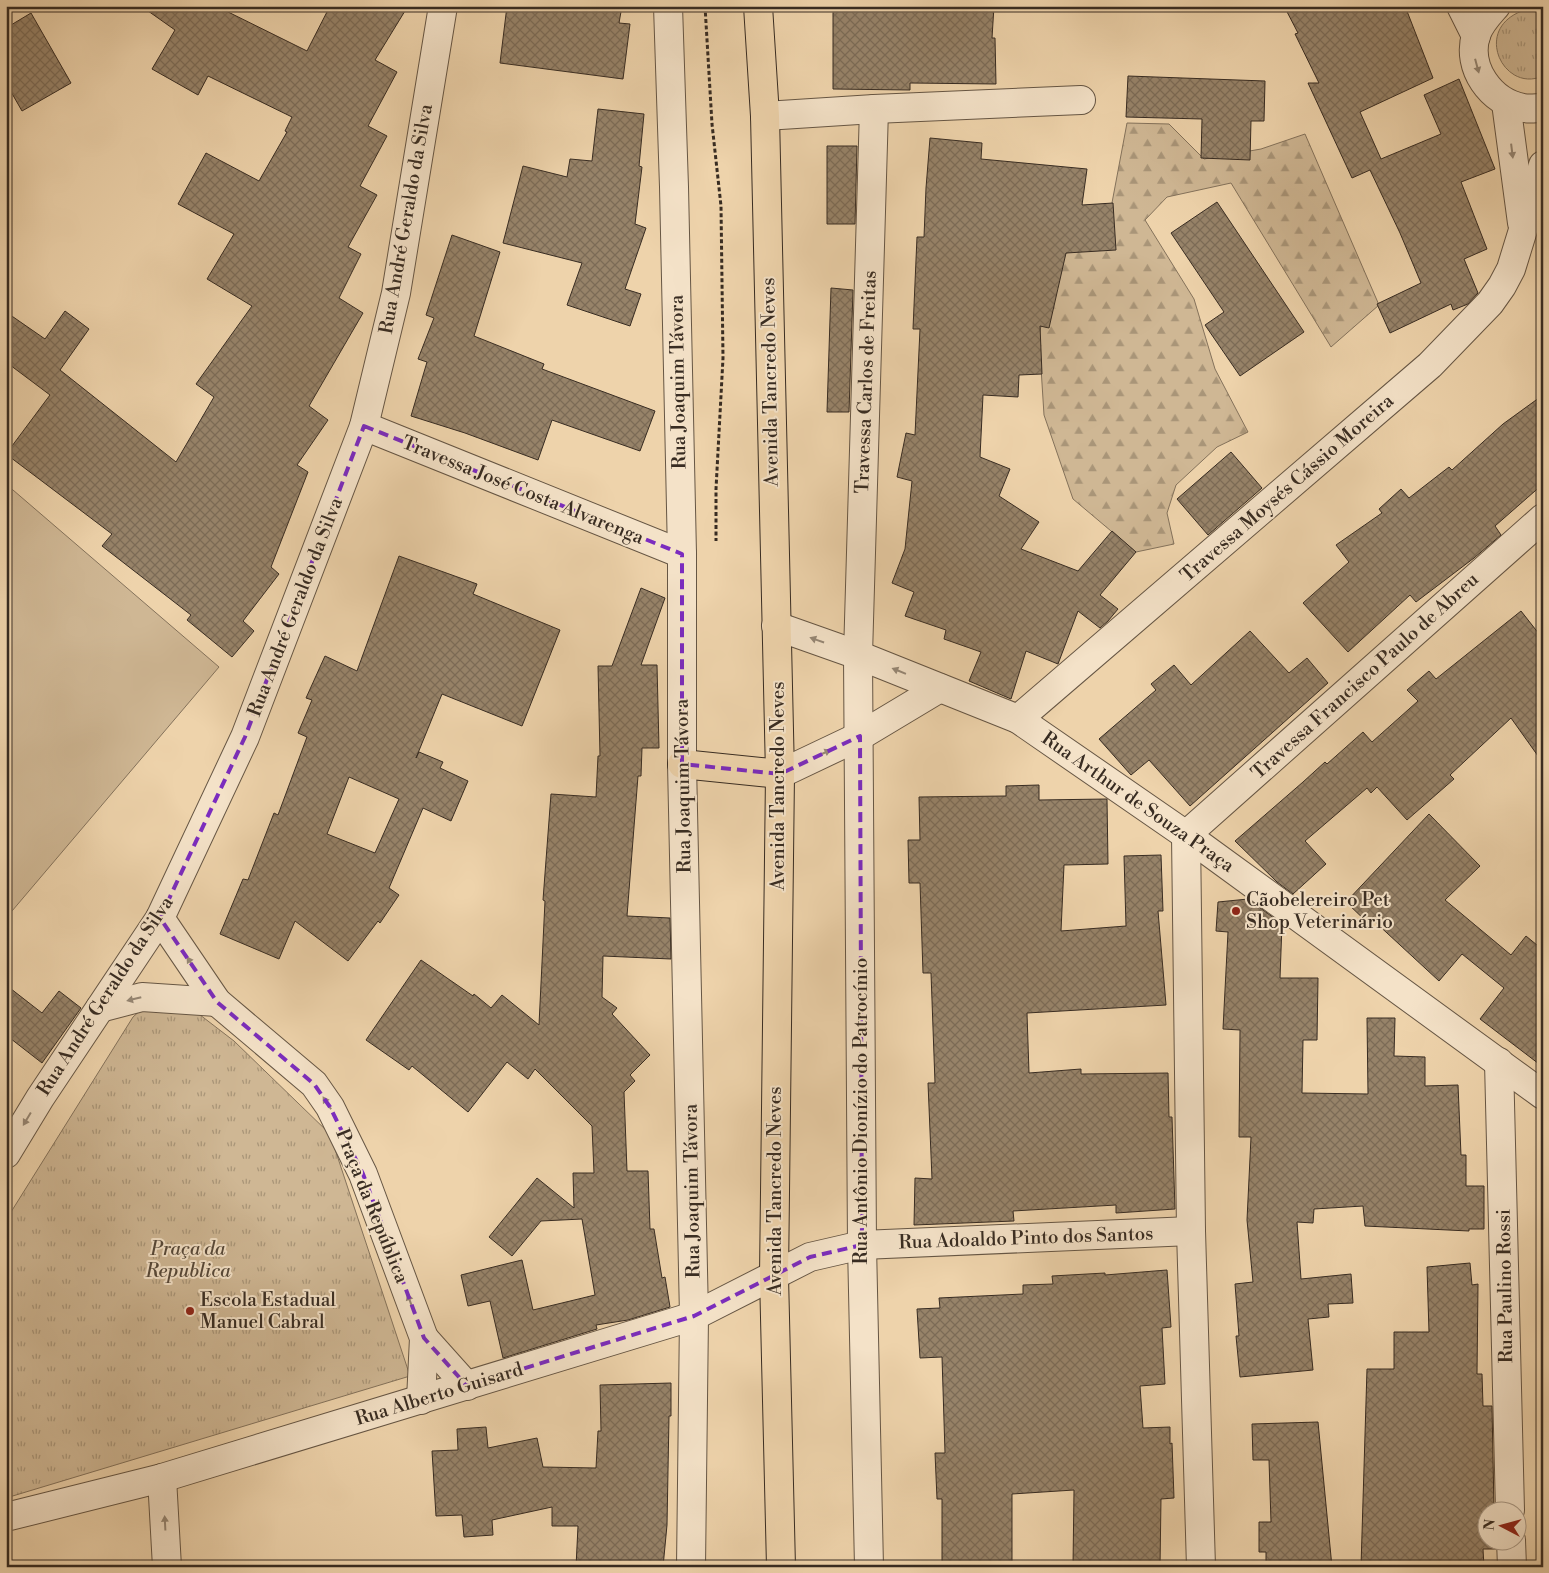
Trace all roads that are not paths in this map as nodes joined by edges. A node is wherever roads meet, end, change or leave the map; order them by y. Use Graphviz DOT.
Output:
graph roads {
  1 [pos="443,6"];
  2 [pos="668,6"];
  3 [pos="758,6"];
  4 [pos="1461,6"];
  5 [pos="1496,6"];
  6 [pos="1476,36"];
  7 [pos="1081,100"];
  8 [pos="1506,103"];
  9 [pos="1543,108"];
  10 [pos="874,109"];
  11 [pos="765,116"];
  12 [pos="1543,165"];
  13 [pos="1523,232"];
  14 [pos="364,426"];
  15 [pos="1543,518"];
  16 [pos="682,554"];
  17 [pos="776,626"];
  18 [pos="858,655"];
  19 [pos="940,688"];
  20 [pos="1018,719"];
  21 [pos="860,736"];
  22 [pos="682,764"];
  23 [pos="780,774"];
  24 [pos="1186,834"];
  25 [pos="160,918"];
  26 [pos="217,1002"];
  27 [pos="100,1008"];
  28 [pos="1500,1062"];
  29 [pos="1543,1095"];
  30 [pos="6,1154"];
  31 [pos="1190,1231"];
  32 [pos="862,1245"];
  33 [pos="774,1276"];
  34 [pos="694,1316"];
  35 [pos="424,1338"];
  36 [pos="467,1386"];
  37 [pos="421,1400"];
  38 [pos="162,1478"];
  39 [pos="1510,1500"];
  40 [pos="6,1516"];
  41 [pos="1511,1550"];
  42 [pos="167,1567"];
  43 [pos="691,1567"];
  44 [pos="781,1567"];
  45 [pos="869,1567"];
  46 [pos="1201,1567"];
  47 [pos="1512,1567"];
  1 -- 14 [label="street, Rua André Geraldo da Silva"];
  2 -- 16 [label="street, Rua Joaquim Távora"];
  3 -- 11 [label="main road, Avenida Tancredo Neves"];
  4 -- 6 [label="street"];
  5 -- 6 [label="street"];
  6 -- 8 [label="street, one-way"];
  7 -- 10 [label="street"];
  8 -- 9 [label="street"];
  8 -- 13 [label="street, Travessa Moysés Cássio Moreira, one-way"];
  10 -- 11 [label="street"];
  10 -- 18 [label="street, Travessa Carlos de Freitas"];
  11 -- 17 [label="main road, Avenida Tancredo Neves"];
  12 -- 13 [label="street, Travessa Moysés Cássio Moreira"];
  13 -- 20 [label="street, Travessa Moysés Cássio Moreira"];
  14 -- 16 [label="street, Travessa José Costa Alvarenga"];
  14 -- 25 [label="street, Rua André Geraldo da Silva"];
  15 -- 24 [label="street, Travessa Francisco Paulo de Abreu"];
  16 -- 22 [label="street, Rua Joaquim Távora"];
  18 -- 17 [label="street, Rua Arthur de Souza Praça, one-way"];
  17 -- 23 [label="main road, Avenida Tancredo Neves"];
  19 -- 18 [label="street, Rua Arthur de Souza Praça, one-way"];
  18 -- 21 [label="street, Rua Antônio Dionízio do Patrocínio"];
  19 -- 20 [label="street, Rua Arthur de Souza Praça"];
  19 -- 21 [label="street"];
  20 -- 24 [label="street, Rua Arthur de Souza Praça"];
  23 -- 21 [label="street, one-way"];
  21 -- 32 [label="street, Rua Antônio Dionízio do Patrocínio"];
  22 -- 23 [label="main road"];
  22 -- 34 [label="street, Rua Joaquim Távora"];
  23 -- 33 [label="main road, Avenida Tancredo Neves"];
  24 -- 28 [label="street, Rua Arthur de Souza Praça"];
  24 -- 31 [label="street"];
  26 -- 25 [label="street, Praça da República, one-way"];
  25 -- 27 [label="street, Rua André Geraldo da Silva"];
  26 -- 27 [label="street, one-way"];
  35 -- 26 [label="street, Praça da República, one-way"];
  27 -- 30 [label="street, Rua André Geraldo da Silva, one-way"];
  28 -- 29 [label="street, Rua Arthur de Souza Praça"];
  28 -- 39 [label="street, Rua Paulino Rossi"];
  31 -- 32 [label="street, Rua Adoaldo Pinto dos Santos"];
  31 -- 46 [label="street"];
  32 -- 33 [label="street, Rua Alberto Guisard"];
  32 -- 45 [label="street, Rua Antônio Dionízio do Patrocínio"];
  33 -- 34 [label="street, Rua Alberto Guisard"];
  33 -- 44 [label="main road, Avenida Tancredo Neves"];
  34 -- 36 [label="street, Rua Alberto Guisard"];
  34 -- 43 [label="street, Rua Joaquim Távora"];
  35 -- 36 [label="street, Praça da República"];
  35 -- 37 [label="street, Praça da República"];
  36 -- 37 [label="street, Rua Alberto Guisard"];
  37 -- 38 [label="street, Rua Alberto Guisard"];
  38 -- 40 [label="street, Rua Alberto Guisard"];
  42 -- 38 [label="street, one-way"];
  41 -- 47 [label="street"];
}
